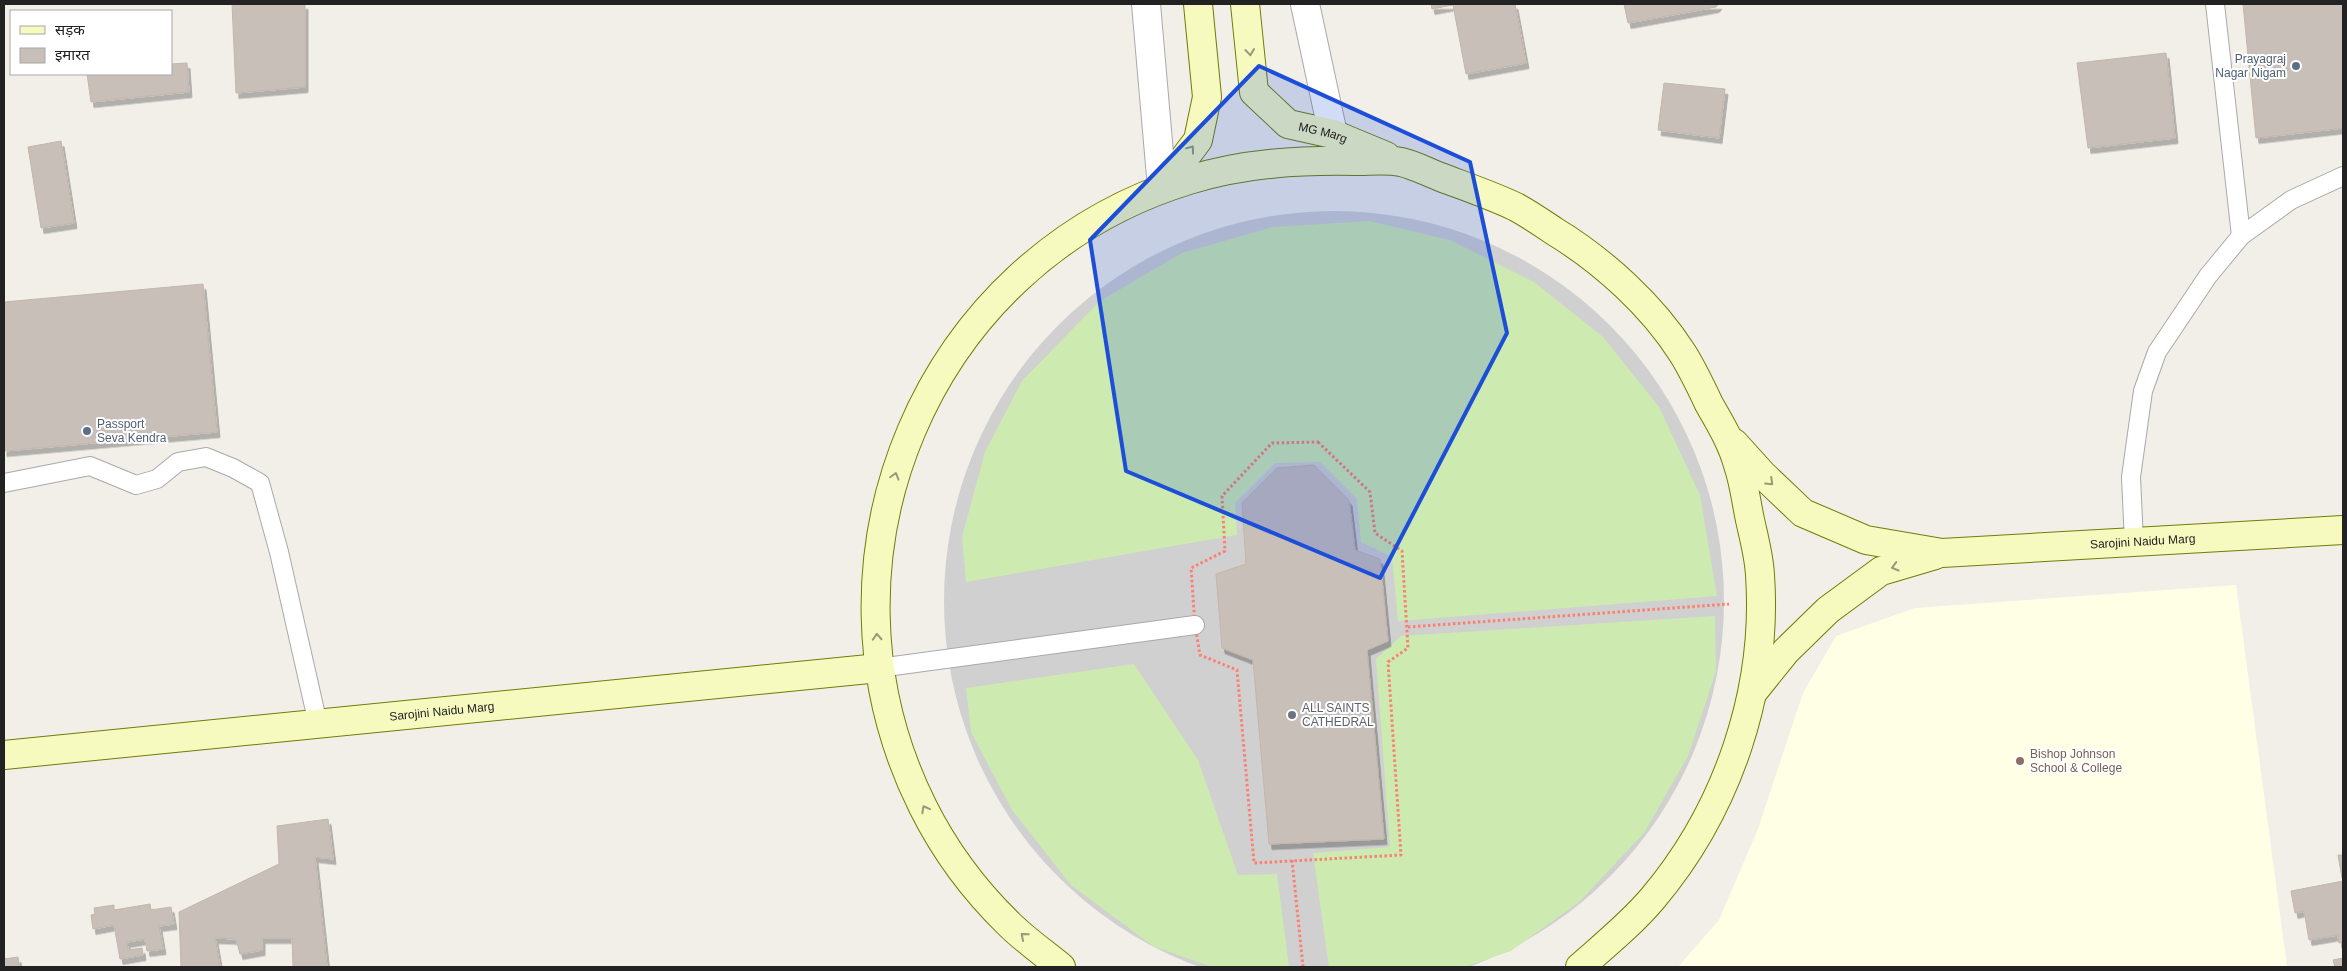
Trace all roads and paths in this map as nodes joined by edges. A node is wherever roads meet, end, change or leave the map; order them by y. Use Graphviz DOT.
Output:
graph roads {
  1 [pos="1146,4"];
  2 [pos="1198,4"];
  3 [pos="1245,4"];
  4 [pos="1305,4"];
  5 [pos="2215,4"];
  6 [pos="1333,134"];
  7 [pos="1399,161"];
  8 [pos="2343,176"];
  9 [pos="1162,188"];
  10 [pos="2241,236"];
  11 [pos="1725,433"];
  12 [pos="4,483"];
  13 [pos="2343,530"];
  14 [pos="2134,542"];
  15 [pos="1942,553"];
  16 [pos="1761,603"];
  17 [pos="1195,625"];
  18 [pos="1408,628"];
  19 [pos="879,668"];
  20 [pos="1753,693"];
  21 [pos="318,724"];
  22 [pos="4,755"];
  23 [pos="1292,860"];
  24 [pos="1061,967"];
  25 [pos="1303,967"];
  26 [pos="1580,967"];
  1 -- 9 [label="street"];
  9 -- 2 [label="main road, one-way"];
  3 -- 6 [label="main road, MG Marg, one-way"];
  4 -- 6 [label="street"];
  5 -- 10 [label="lane"];
  6 -- 7 [label="main road, MG Marg"];
  7 -- 9 [label="main road"];
  7 -- 11 [label="main road, MG Marg"];
  8 -- 10 [label="lane"];
  19 -- 9 [label="main road, one-way"];
  10 -- 14 [label="lane"];
  11 -- 15 [label="main road, one-way"];
  11 -- 16 [label="main road"];
  12 -- 21 [label="lane"];
  13 -- 14 [label="main road, Sarojini Naidu Marg"];
  14 -- 15 [label="main road, Sarojini Naidu Marg"];
  15 -- 20 [label="main road, one-way"];
  16 -- 18 [label="path"];
  16 -- 20 [label="main road"];
  17 -- 18 [label="path"];
  17 -- 19 [label="lane"];
  17 -- 23 [label="path"];
  18 -- 23 [label="path"];
  19 -- 21 [label="main road, Sarojini Naidu Marg"];
  24 -- 19 [label="main road, one-way"];
  20 -- 26 [label="main road"];
  21 -- 22 [label="main road, Sarojini Naidu Marg"];
  23 -- 25 [label="path"];
}
